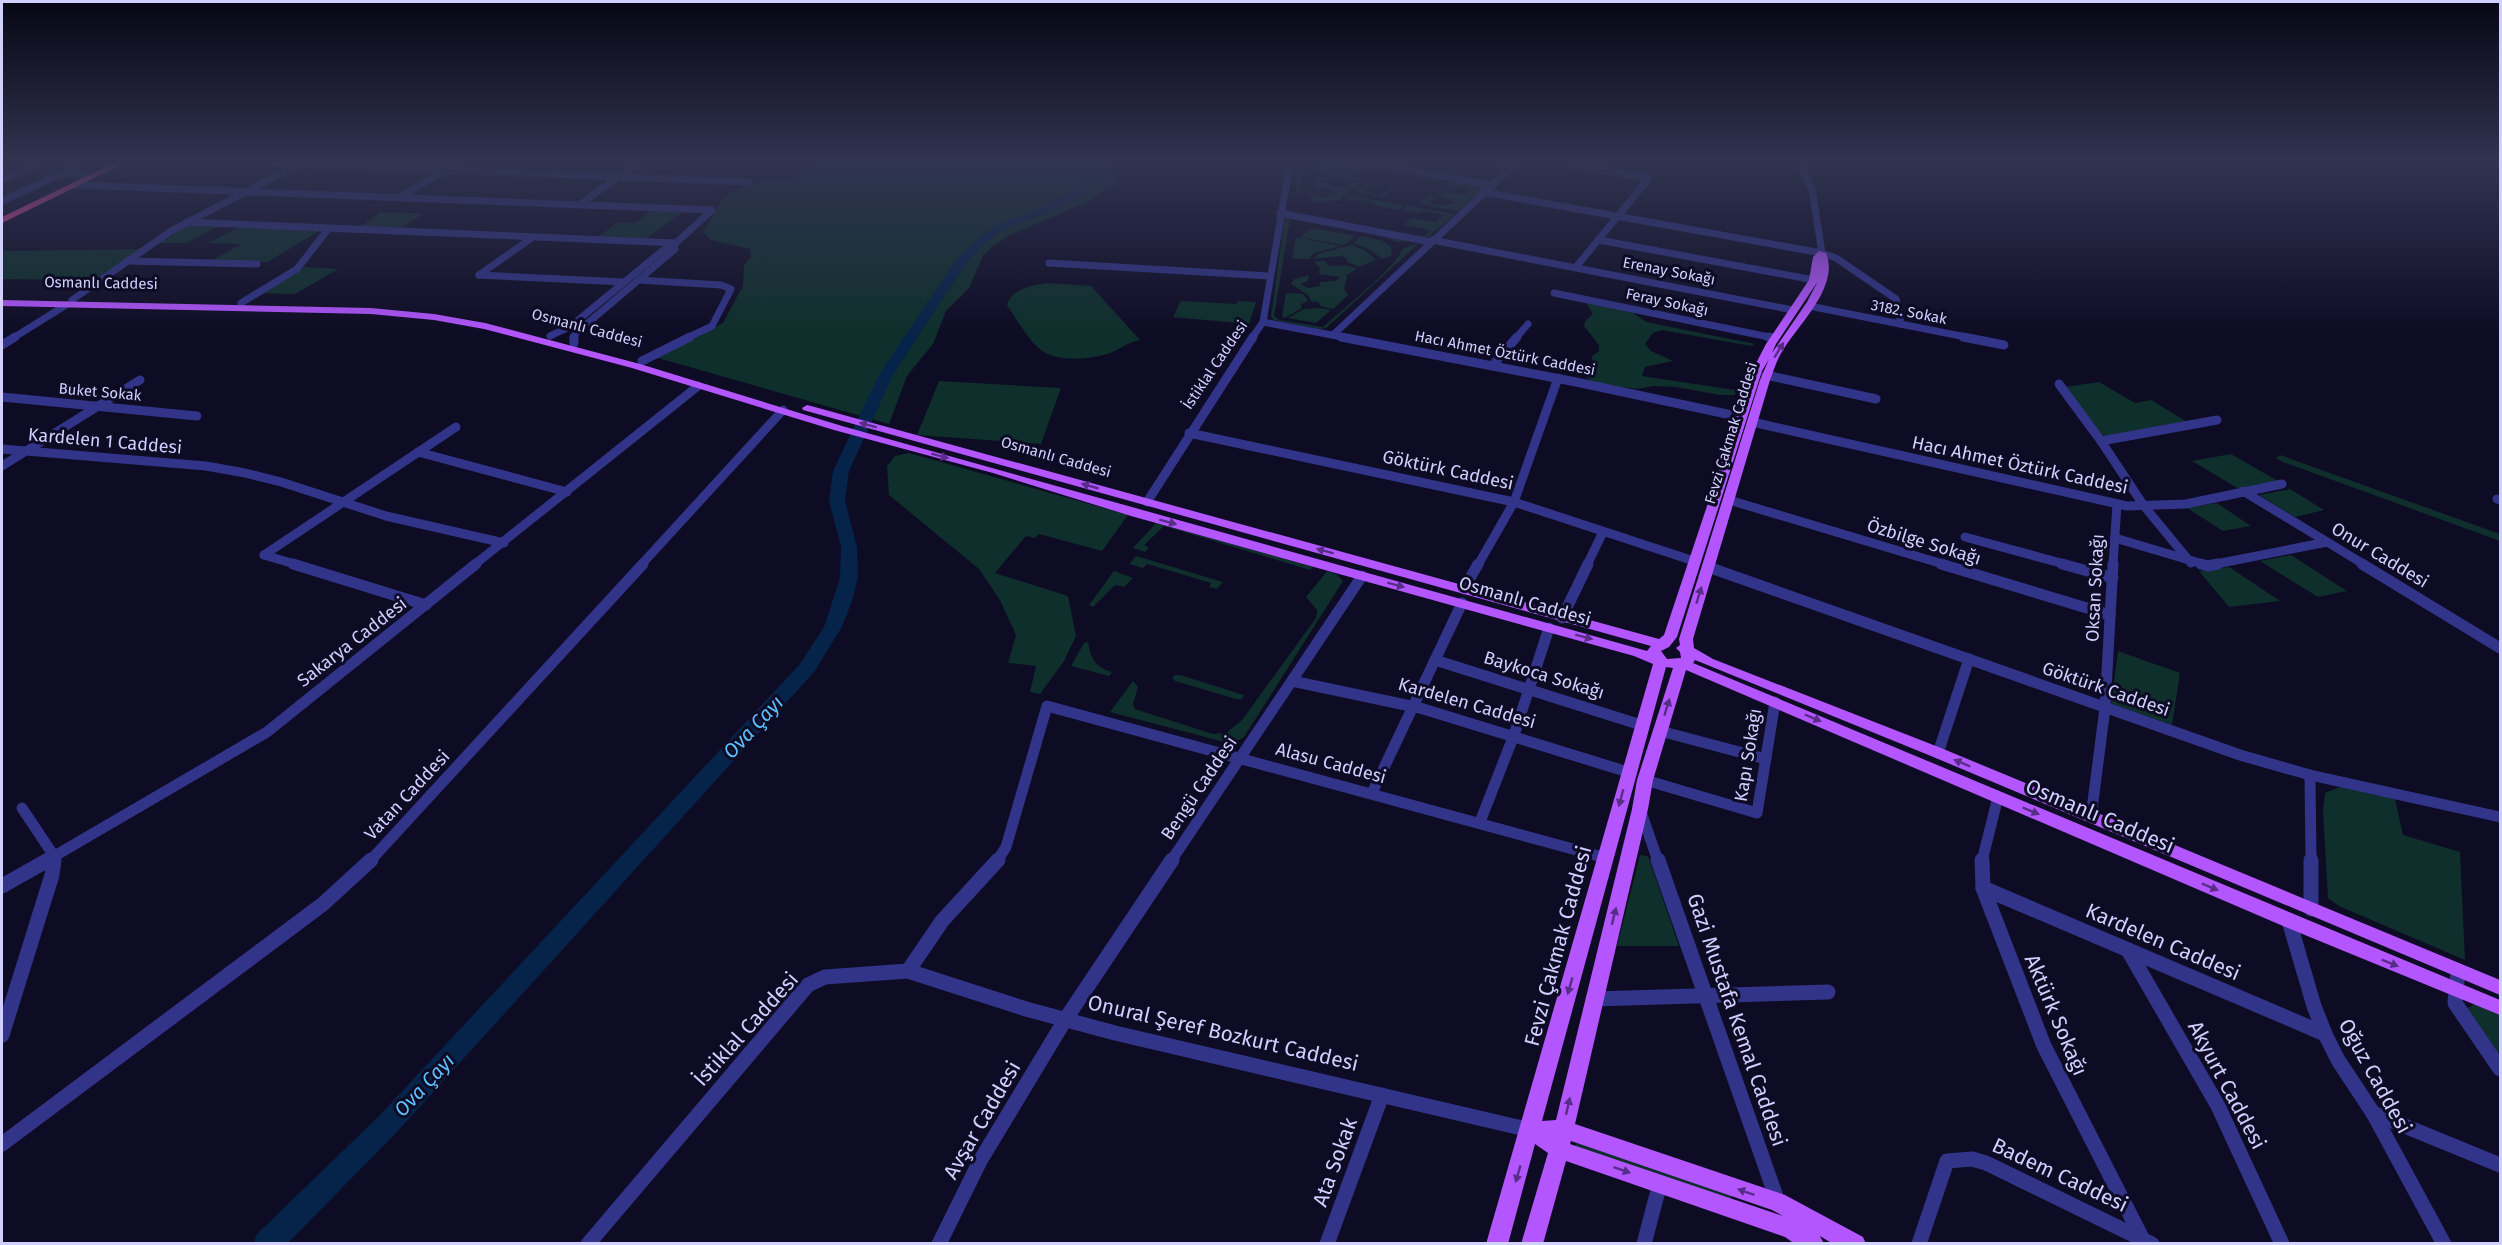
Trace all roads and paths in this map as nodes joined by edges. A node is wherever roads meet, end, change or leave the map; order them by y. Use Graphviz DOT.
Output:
graph roads {
  1 [pos="700,221"];
  2 [pos="1279,221"];
  3 [pos="1324,221"];
  4 [pos="1452,221"];
  5 [pos="1615,221"];
  6 [pos="1647,221"];
  7 [pos="1817,221"];
  8 [pos="187,222"];
  9 [pos="328,228"];
  10 [pos="533,237"];
  11 [pos="1599,240"];
  12 [pos="1431,241"];
  13 [pos="676,243"];
  14 [pos="1822,253"];
  15 [pos="127,261"];
  16 [pos="1049,263"];
  17 [pos="257,264"];
  18 [pos="1576,267"];
  19 [pos="1270,276"];
  20 [pos="639,280"];
  21 [pos="1814,280"];
  22 [pos="624,282"];
  23 [pos="1554,293"];
  24 [pos="2,301"];
  25 [pos="69,303"];
  26 [pos="241,303"];
  27 [pos="1809,306"];
  28 [pos="1793,310"];
  29 [pos="1263,322"];
  30 [pos="1528,324"];
  31 [pos="1901,324"];
  32 [pos="1333,335"];
  33 [pos="550,336"];
  34 [pos="1774,338"];
  35 [pos="574,343"];
  36 [pos="2,345"];
  37 [pos="2004,345"];
  38 [pos="642,361"];
  39 [pos="1491,366"];
  40 [pos="1766,375"];
  41 [pos="1558,378"];
  42 [pos="140,380"];
  43 [pos="2059,384"];
  44 [pos="698,386"];
  45 [pos="2,397"];
  46 [pos="1876,399"];
  47 [pos="100,405"];
  48 [pos="783,410"];
  49 [pos="196,416"];
  50 [pos="1747,420"];
  51 [pos="2217,420"];
  52 [pos="841,423"];
  53 [pos="456,427"];
  54 [pos="1189,434"];
  55 [pos="888,436"];
  56 [pos="2101,441"];
  57 [pos="2,449"];
  58 [pos="26,451"];
  59 [pos="418,452"];
  60 [pos="2,466"];
  61 [pos="2282,484"];
  62 [pos="2243,491"];
  63 [pos="567,492"];
  64 [pos="1729,500"];
  65 [pos="343,502"];
  66 [pos="1147,502"];
  67 [pos="1514,502"];
  68 [pos="2117,504"];
  69 [pos="2144,506"];
  70 [pos="1135,513"];
  71 [pos="1603,532"];
  72 [pos="1965,537"];
  73 [pos="2115,538"];
  74 [pos="2327,542"];
  75 [pos="504,543"];
  76 [pos="1694,561"];
  77 [pos="2191,563"];
  78 [pos="1708,567"];
  79 [pos="1362,576"];
  80 [pos="2113,578"];
  81 [pos="1464,589"];
  82 [pos="1462,603"];
  83 [pos="426,605"];
  84 [pos="2110,615"];
  85 [pos="1562,618"];
  86 [pos="1549,628"];
  87 [pos="2500,648"];
  88 [pos="1663,652"];
  89 [pos="1684,658"];
  90 [pos="1969,659"];
  91 [pos="1435,660"];
  92 [pos="1292,681"];
  93 [pos="1528,689"];
  94 [pos="1775,702"];
  95 [pos="1414,706"];
  96 [pos="2104,708"];
  97 [pos="1641,725"];
  98 [pos="1660,731"];
  99 [pos="1514,735"];
  100 [pos="1938,753"];
  101 [pos="1241,757"];
  102 [pos="1766,759"];
  103 [pos="1628,772"];
  104 [pos="2310,775"];
  105 [pos="1645,780"];
  106 [pos="1372,793"];
  107 [pos="1998,797"];
  108 [pos="22,808"];
  109 [pos="1640,809"];
  110 [pos="2091,817"];
  111 [pos="2500,817"];
  112 [pos="1480,822"];
  113 [pos="54,856"];
  114 [pos="1606,858"];
  115 [pos="2,886"];
  116 [pos="1983,888"];
  117 [pos="2311,909"];
  118 [pos="2289,921"];
  119 [pos="2128,950"];
  120 [pos="908,971"];
  121 [pos="2458,971"];
  122 [pos="2500,988"];
  123 [pos="2457,990"];
  124 [pos="1828,992"];
  125 [pos="1708,998"];
  126 [pos="1593,999"];
  127 [pos="2500,1008"];
  128 [pos="1065,1020"];
  129 [pos="2325,1034"];
  130 [pos="2,1035"];
  131 [pos="2500,1069"];
  132 [pos="1382,1095"];
  133 [pos="2373,1113"];
  134 [pos="1530,1130"];
  135 [pos="1560,1139"];
  136 [pos="2,1144"];
  137 [pos="2500,1165"];
  138 [pos="1660,1183"];
  139 [pos="1778,1202"];
  140 [pos="1795,1236"];
  141 [pos="2147,1241"];
  142 [pos="1331,1242"];
  143 [pos="588,1244"];
  144 [pos="939,1244"];
  145 [pos="1497,1244"];
  146 [pos="1532,1244"];
  147 [pos="1644,1244"];
  148 [pos="1813,1244"];
  149 [pos="1855,1244"];
  150 [pos="1918,1244"];
  151 [pos="2282,1244"];
  152 [pos="2444,1244"];
  1 -- 13 [label="street"];
  2 -- 19 [label="street, İstiklal Caddesi"];
  3 -- 12 [label="street, Erenay Sokağı"];
  4 -- 12 [label="street"];
  5 -- 11 [label="street"];
  6 -- 14 [label="street"];
  7 -- 14 [label="street, Fevzi Çakmak Caddesi"];
  8 -- 9 [label="street"];
  8 -- 15 [label="street"];
  9 -- 10 [label="street"];
  9 -- 26 [label="street"];
  10 -- 13 [label="street"];
  10 -- 22 [label="street"];
  11 -- 18 [label="street"];
  11 -- 21 [label="street"];
  12 -- 18 [label="street, Erenay Sokağı"];
  12 -- 32 [label="street"];
  13 -- 20 [label="street"];
  13 -- 22 [label="street"];
  14 -- 21 [label="main road, Fevzi Çakmak Caddesi"];
  14 -- 27 [label="main road, Fevzi Çakmak Caddesi"];
  14 -- 31 [label="street"];
  15 -- 17 [label="street"];
  15 -- 25 [label="street"];
  16 -- 19 [label="street"];
  18 -- 28 [label="street, Erenay Sokağı"];
  19 -- 29 [label="street, İstiklal Caddesi"];
  20 -- 35 [label="street"];
  20 -- 38 [label="street"];
  21 -- 28 [label="main road, Fevzi Çakmak Caddesi"];
  22 -- 33 [label="street"];
  23 -- 34 [label="street, Feray Sokağı"];
  24 -- 25 [label="main road, Osmanlı Caddesi"];
  25 -- 26 [label="main road, Osmanlı Caddesi"];
  25 -- 36 [label="street"];
  25 -- 44 [label="main road, Osmanlı Caddesi"];
  26 -- 33 [label="main road, Osmanlı Caddesi"];
  27 -- 31 [label="street, 3182. Sokak"];
  40 -- 27 [label="main road, Fevzi Çakmak Caddesi, one-way"];
  28 -- 34 [label="main road, Fevzi Çakmak Caddesi"];
  29 -- 32 [label="street, Hacı Ahmet Öztürk Caddesi"];
  29 -- 54 [label="street, İstiklal Caddesi"];
  30 -- 39 [label="street"];
  31 -- 37 [label="street, 3182. Sokak"];
  32 -- 39 [label="street, Hacı Ahmet Öztürk Caddesi"];
  33 -- 35 [label="main road, Osmanlı Caddesi"];
  34 -- 50 [label="main road, Fevzi Çakmak Caddesi"];
  35 -- 38 [label="main road, Osmanlı Caddesi"];
  38 -- 52 [label="main road, Osmanlı Caddesi"];
  39 -- 41 [label="street, Hacı Ahmet Öztürk Caddesi"];
  40 -- 46 [label="street"];
  40 -- 50 [label="main road, Fevzi Çakmak Caddesi"];
  41 -- 50 [label="street, Hacı Ahmet Öztürk Caddesi"];
  41 -- 67 [label="street"];
  42 -- 47 [label="street"];
  43 -- 56 [label="street"];
  44 -- 48 [label="main road, Osmanlı Caddesi"];
  44 -- 63 [label="street, Sakarya Caddesi"];
  45 -- 47 [label="street, Buket Sokak"];
  47 -- 49 [label="street, Buket Sokak"];
  47 -- 58 [label="street"];
  48 -- 52 [label="main road, Osmanlı Caddesi"];
  48 -- 136 [label="street, Vatan Caddesi"];
  50 -- 64 [label="main road, Fevzi Çakmak Caddesi"];
  50 -- 68 [label="street, Hacı Ahmet Öztürk Caddesi"];
  50 -- 76 [label="main road, Fevzi Çakmak Caddesi"];
  51 -- 56 [label="street"];
  52 -- 55 [label="main road, Osmanlı Caddesi"];
  53 -- 59 [label="street"];
  54 -- 66 [label="street, İstiklal Caddesi"];
  54 -- 67 [label="street, Göktürk Caddesi"];
  66 -- 55 [label="main road, Osmanlı Caddesi, one-way"];
  55 -- 70 [label="main road, Osmanlı Caddesi, one-way"];
  56 -- 69 [label="street"];
  57 -- 58 [label="street, Kardelen 1 Caddesi"];
  58 -- 60 [label="street"];
  58 -- 65 [label="street, Kardelen 1 Caddesi"];
  59 -- 63 [label="street"];
  59 -- 65 [label="street"];
  61 -- 62 [label="street, Hacı Ahmet Öztürk Caddesi"];
  62 -- 69 [label="street, Hacı Ahmet Öztürk Caddesi"];
  62 -- 74 [label="street, Onur Caddesi"];
  63 -- 75 [label="street, Sakarya Caddesi"];
  64 -- 78 [label="main road, Fevzi Çakmak Caddesi"];
  64 -- 84 [label="street, Özbilge Sokağı"];
  65 -- 75 [label="street, Kardelen 1 Caddesi"];
  65 -- 83 [label="street"];
  66 -- 70 [label="main road"];
  81 -- 66 [label="main road, Osmanlı Caddesi, one-way"];
  67 -- 71 [label="street, Göktürk Caddesi"];
  67 -- 81 [label="street"];
  68 -- 69 [label="street, Hacı Ahmet Öztürk Caddesi"];
  68 -- 73 [label="street, Oksan Sokağı"];
  69 -- 77 [label="street"];
  70 -- 79 [label="main road, Osmanlı Caddesi, one-way"];
  71 -- 76 [label="street, Göktürk Caddesi"];
  71 -- 85 [label="street"];
  72 -- 80 [label="street"];
  73 -- 77 [label="street"];
  73 -- 80 [label="street, Oksan Sokağı"];
  74 -- 77 [label="street"];
  74 -- 87 [label="street, Onur Caddesi"];
  75 -- 83 [label="street, Sakarya Caddesi"];
  76 -- 78 [label="main road"];
  76 -- 88 [label="main road, Fevzi Çakmak Caddesi"];
  89 -- 78 [label="main road, Fevzi Çakmak Caddesi, one-way"];
  78 -- 90 [label="street, Göktürk Caddesi"];
  79 -- 82 [label="main road, Osmanlı Caddesi, one-way"];
  79 -- 92 [label="street, Bengü Caddesi"];
  80 -- 84 [label="street, Oksan Sokağı"];
  81 -- 85 [label="main road, Osmanlı Caddesi"];
  82 -- 86 [label="main road, Osmanlı Caddesi"];
  82 -- 91 [label="street"];
  83 -- 113 [label="street, Sakarya Caddesi"];
  84 -- 96 [label="street, Oksan Sokağı"];
  85 -- 88 [label="main road, Osmanlı Caddesi"];
  86 -- 88 [label="main road, Osmanlı Caddesi, one-way"];
  86 -- 93 [label="street"];
  88 -- 89 [label="main road"];
  88 -- 89 [label="main road"];
  88 -- 97 [label="main road, Fevzi Çakmak Caddesi"];
  89 -- 94 [label="main road, Osmanlı Caddesi"];
  98 -- 89 [label="main road, Fevzi Çakmak Caddesi, one-way"];
  89 -- 100 [label="main road, Osmanlı Caddesi"];
  90 -- 96 [label="street, Göktürk Caddesi"];
  90 -- 100 [label="street"];
  91 -- 93 [label="street, Baykoca Sokağı"];
  91 -- 95 [label="street"];
  92 -- 95 [label="street, Kardelen Caddesi"];
  92 -- 101 [label="street, Bengü Caddesi"];
  93 -- 97 [label="street, Baykoca Sokağı"];
  93 -- 99 [label="street"];
  94 -- 102 [label="street, Kapı Sokağı"];
  94 -- 107 [label="main road, Osmanlı Caddesi, one-way"];
  95 -- 99 [label="street, Kardelen Caddesi"];
  95 -- 106 [label="street"];
  96 -- 104 [label="street, Göktürk Caddesi"];
  96 -- 110 [label="street, Oksan Sokağı"];
  97 -- 103 [label="main road, Fevzi Çakmak Caddesi"];
  98 -- 102 [label="street"];
  98 -- 105 [label="main road, Fevzi Çakmak Caddesi"];
  99 -- 103 [label="street, Kardelen Caddesi"];
  99 -- 112 [label="street"];
  110 -- 100 [label="main road, Osmanlı Caddesi, one-way"];
  101 -- 106 [label="street, Alasu Caddesi"];
  101 -- 120 [label="street, Alasu Caddesi"];
  101 -- 128 [label="street, Bengü Caddesi"];
  102 -- 105 [label="street, Kapı Sokağı"];
  103 -- 114 [label="main road, Fevzi Çakmak Caddesi, one-way"];
  104 -- 111 [label="street, Göktürk Caddesi"];
  104 -- 117 [label="street"];
  105 -- 109 [label="main road, Fevzi Çakmak Caddesi"];
  106 -- 112 [label="street, Alasu Caddesi"];
  107 -- 116 [label="street, Aktürk Sokağı"];
  107 -- 118 [label="main road, Osmanlı Caddesi, one-way"];
  108 -- 113 [label="street"];
  109 -- 125 [label="street, Gazi Mustafa Kemal Caddesi"];
  126 -- 109 [label="main road, Fevzi Çakmak Caddesi, one-way"];
  110 -- 117 [label="main road, Osmanlı Caddesi"];
  112 -- 114 [label="street, Alasu Caddesi"];
  113 -- 115 [label="street, Sakarya Caddesi"];
  113 -- 130 [label="street"];
  114 -- 134 [label="main road, Fevzi Çakmak Caddesi, one-way"];
  116 -- 119 [label="street, Kardelen Caddesi"];
  116 -- 141 [label="street, Aktürk Sokağı"];
  117 -- 121 [label="main road, Osmanlı Caddesi"];
  118 -- 123 [label="main road, Osmanlı Caddesi, one-way"];
  118 -- 129 [label="street, Oğuz Caddesi"];
  119 -- 129 [label="street, Kardelen Caddesi"];
  119 -- 151 [label="street, Akyurt Caddesi"];
  120 -- 128 [label="street, Onural Şeref Bozkurt Caddesi"];
  120 -- 143 [label="street, İstiklal Caddesi"];
  121 -- 122 [label="main road, Osmanlı Caddesi"];
  121 -- 123 [label="street"];
  123 -- 127 [label="main road, Osmanlı Caddesi"];
  123 -- 131 [label="street"];
  124 -- 125 [label="street"];
  125 -- 126 [label="street"];
  125 -- 139 [label="street, Gazi Mustafa Kemal Caddesi"];
  135 -- 126 [label="main road, Fevzi Çakmak Caddesi, one-way"];
  128 -- 132 [label="street, Onural Şeref Bozkurt Caddesi"];
  128 -- 144 [label="street, Avşar Caddesi"];
  129 -- 133 [label="street, Oğuz Caddesi"];
  132 -- 134 [label="street, Onural Şeref Bozkurt Caddesi"];
  132 -- 142 [label="street, Ata Sokak"];
  133 -- 137 [label="street"];
  133 -- 152 [label="street, Oğuz Caddesi"];
  134 -- 135 [label="main road, Onural Şeref Bozkurt Caddesi"];
  134 -- 145 [label="main road, Fevzi Çakmak Caddesi, one-way"];
  135 -- 138 [label="main road, Onural Şeref Bozkurt Caddesi, one-way"];
  139 -- 135 [label="main road, Onural Şeref Bozkurt Caddesi, one-way"];
  135 -- 146 [label="main road, Fevzi Çakmak Caddesi"];
  138 -- 140 [label="main road, Onural Şeref Bozkurt Caddesi"];
  138 -- 147 [label="street"];
  139 -- 140 [label="street, Gazi Mustafa Kemal Caddesi"];
  139 -- 149 [label="main road, Onural Şeref Bozkurt Caddesi"];
  140 -- 148 [label="main road, Onural Şeref Bozkurt Caddesi"];
  141 -- 150 [label="street, Badem Caddesi"];
}
